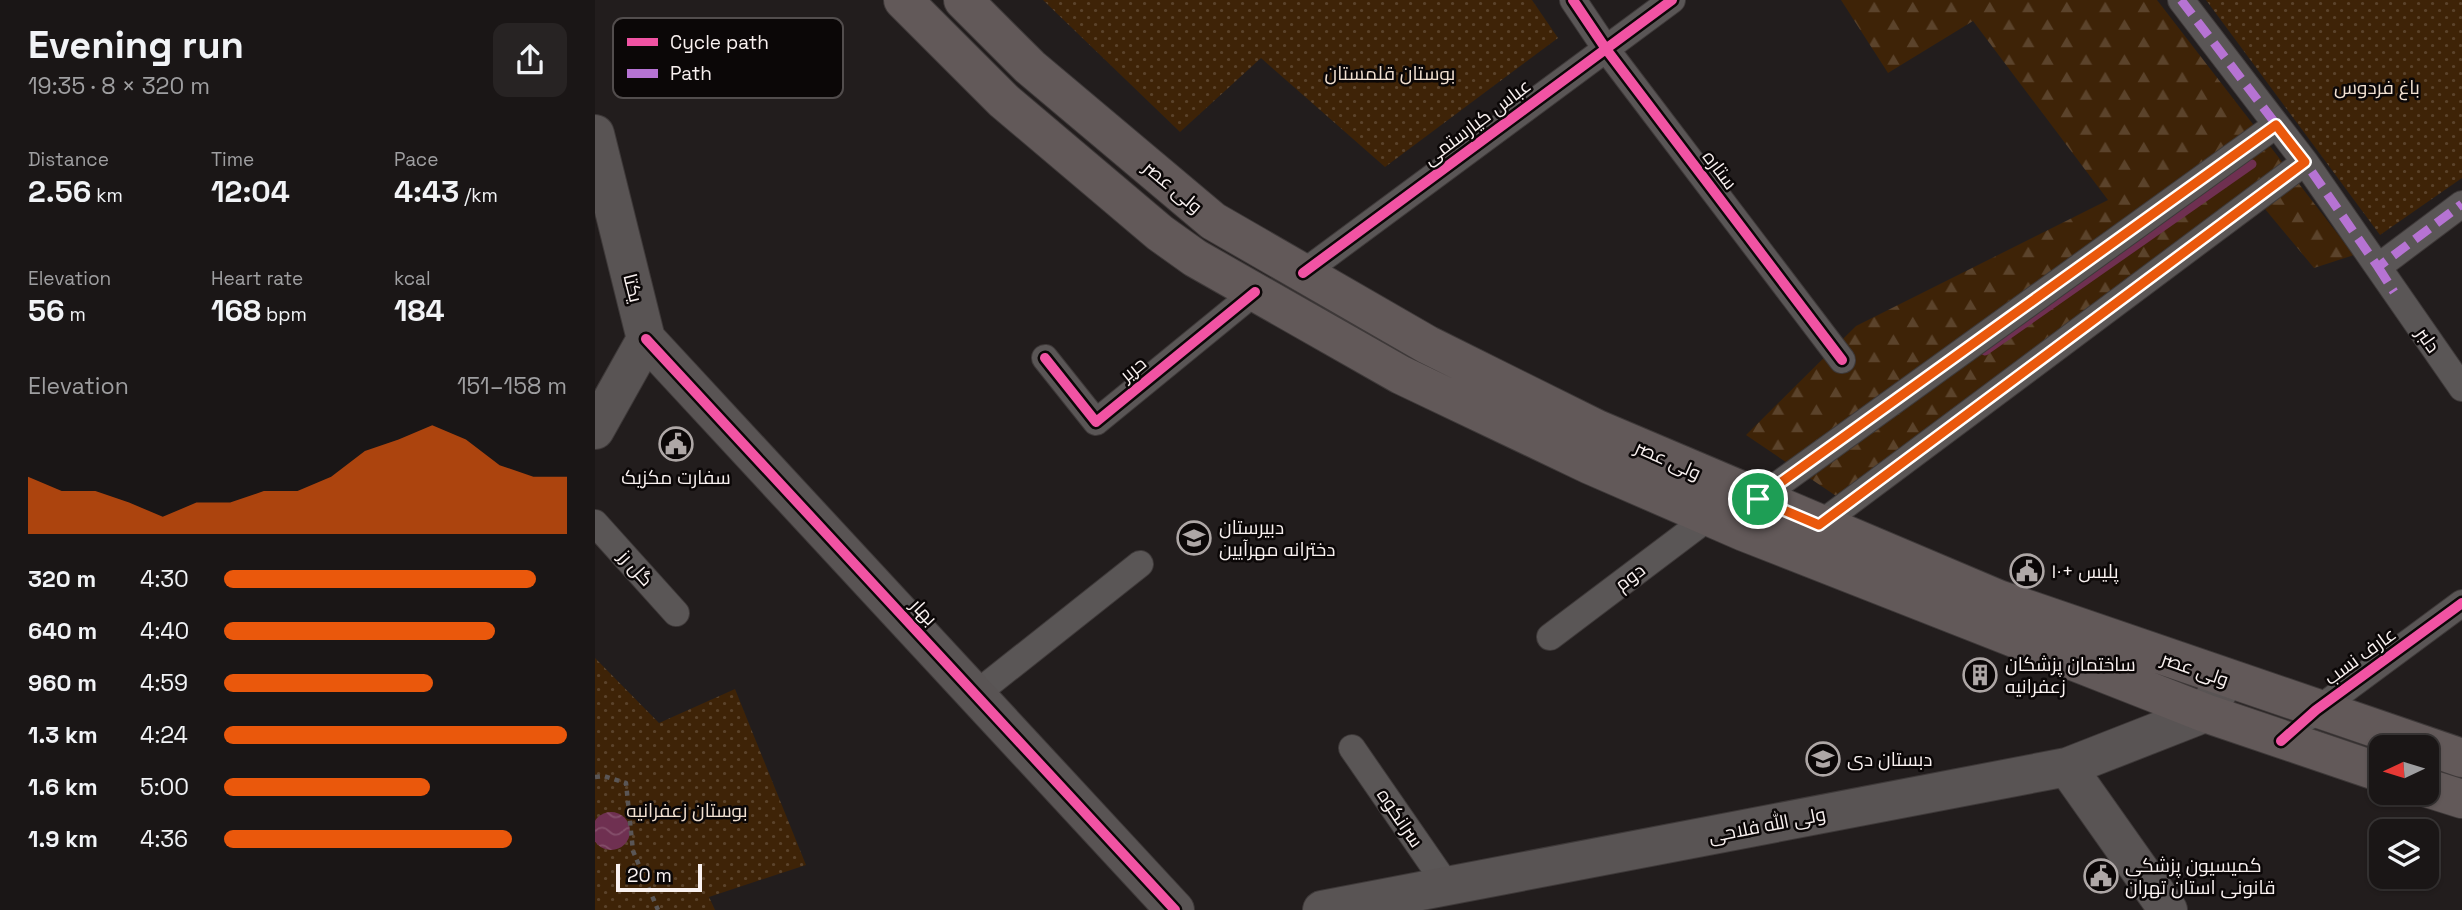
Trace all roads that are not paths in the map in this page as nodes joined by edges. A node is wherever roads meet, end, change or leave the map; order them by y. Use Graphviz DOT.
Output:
graph roads {
  1 [pos="903,0"];
  2 [pos="963,0"];
  3 [pos="1573,0"];
  4 [pos="1672,0"];
  5 [pos="2181,0"];
  6 [pos="1606,49"];
  7 [pos="2276,125"];
  8 [pos="597,153"];
  9 [pos="2305,162"];
  10 [pos="2462,204"];
  11 [pos="2378,267"];
  12 [pos="1303,273"];
  13 [pos="1255,292"];
  14 [pos="646,339"];
  15 [pos="1045,358"];
  16 [pos="1842,359"];
  17 [pos="2462,388"];
  18 [pos="595,430"];
  19 [pos="1758,499"];
  20 [pos="1709,517"];
  21 [pos="595,523"];
  22 [pos="1819,525"];
  23 [pos="1140,564"];
  24 [pos="2462,603"];
  25 [pos="676,613"];
  26 [pos="1551,637"];
  27 [pos="2225,680"];
  28 [pos="976,694"];
  29 [pos="2316,710"];
  30 [pos="2205,713"];
  31 [pos="2281,741"];
  32 [pos="1352,748"];
  33 [pos="2462,758"];
  34 [pos="2067,767"];
  35 [pos="2369,769"];
  36 [pos="2439,792"];
  37 [pos="2462,799"];
  38 [pos="1447,887"];
  39 [pos="1145,895"];
  40 [pos="1175,910"];
  41 [pos="1322,910"];
  42 [pos="2168,910"];
  1 -- 13 [label="main road, ولی عصر"];
  2 -- 12 [label="main road, ولی عصر"];
  3 -- 6 [label="street, ستاره"];
  4 -- 6 [label="street, عباس کیارستمی"];
  5 -- 7 [label="street, دلبر"];
  6 -- 12 [label="street, عباس کیارستمی"];
  6 -- 16 [label="street, ستاره"];
  7 -- 9 [label="street, دلبر"];
  7 -- 19 [label="street"];
  8 -- 14 [label="main road, یکتا"];
  9 -- 11 [label="street, دلبر"];
  9 -- 22 [label="street"];
  10 -- 11 [label="street"];
  11 -- 17 [label="street, دلبر"];
  12 -- 19 [label="main road, ولی عصر"];
  13 -- 15 [label="street, حریر"];
  13 -- 20 [label="main road, ولی عصر"];
  14 -- 18 [label="main road"];
  14 -- 28 [label="main road, بهار"];
  19 -- 22 [label="main road, ولی عصر"];
  20 -- 26 [label="street, دوم"];
  20 -- 30 [label="main road, ولی عصر"];
  21 -- 25 [label="street, گل رز"];
  22 -- 27 [label="main road, ولی عصر"];
  23 -- 28 [label="street"];
  24 -- 29 [label="street, عارف نسب"];
  27 -- 29 [label="main road, ولی عصر"];
  27 -- 30 [label="main road"];
  28 -- 39 [label="main road, بهار"];
  29 -- 31 [label="street, عارف نسب"];
  29 -- 33 [label="main road, ولی عصر"];
  30 -- 31 [label="main road, ولی عصر"];
  30 -- 34 [label="main road, ولی‌ الله فلاحی"];
  31 -- 35 [label="main road, ولی عصر"];
  32 -- 38 [label="street, سرانکوه"];
  34 -- 38 [label="main road, ولی‌ الله فلاحی"];
  34 -- 42 [label="main road"];
  36 -- 37 [label="main road"];
  38 -- 41 [label="main road, ولی‌ الله فلاحی"];
  39 -- 40 [label="main road, بهار"];
}
